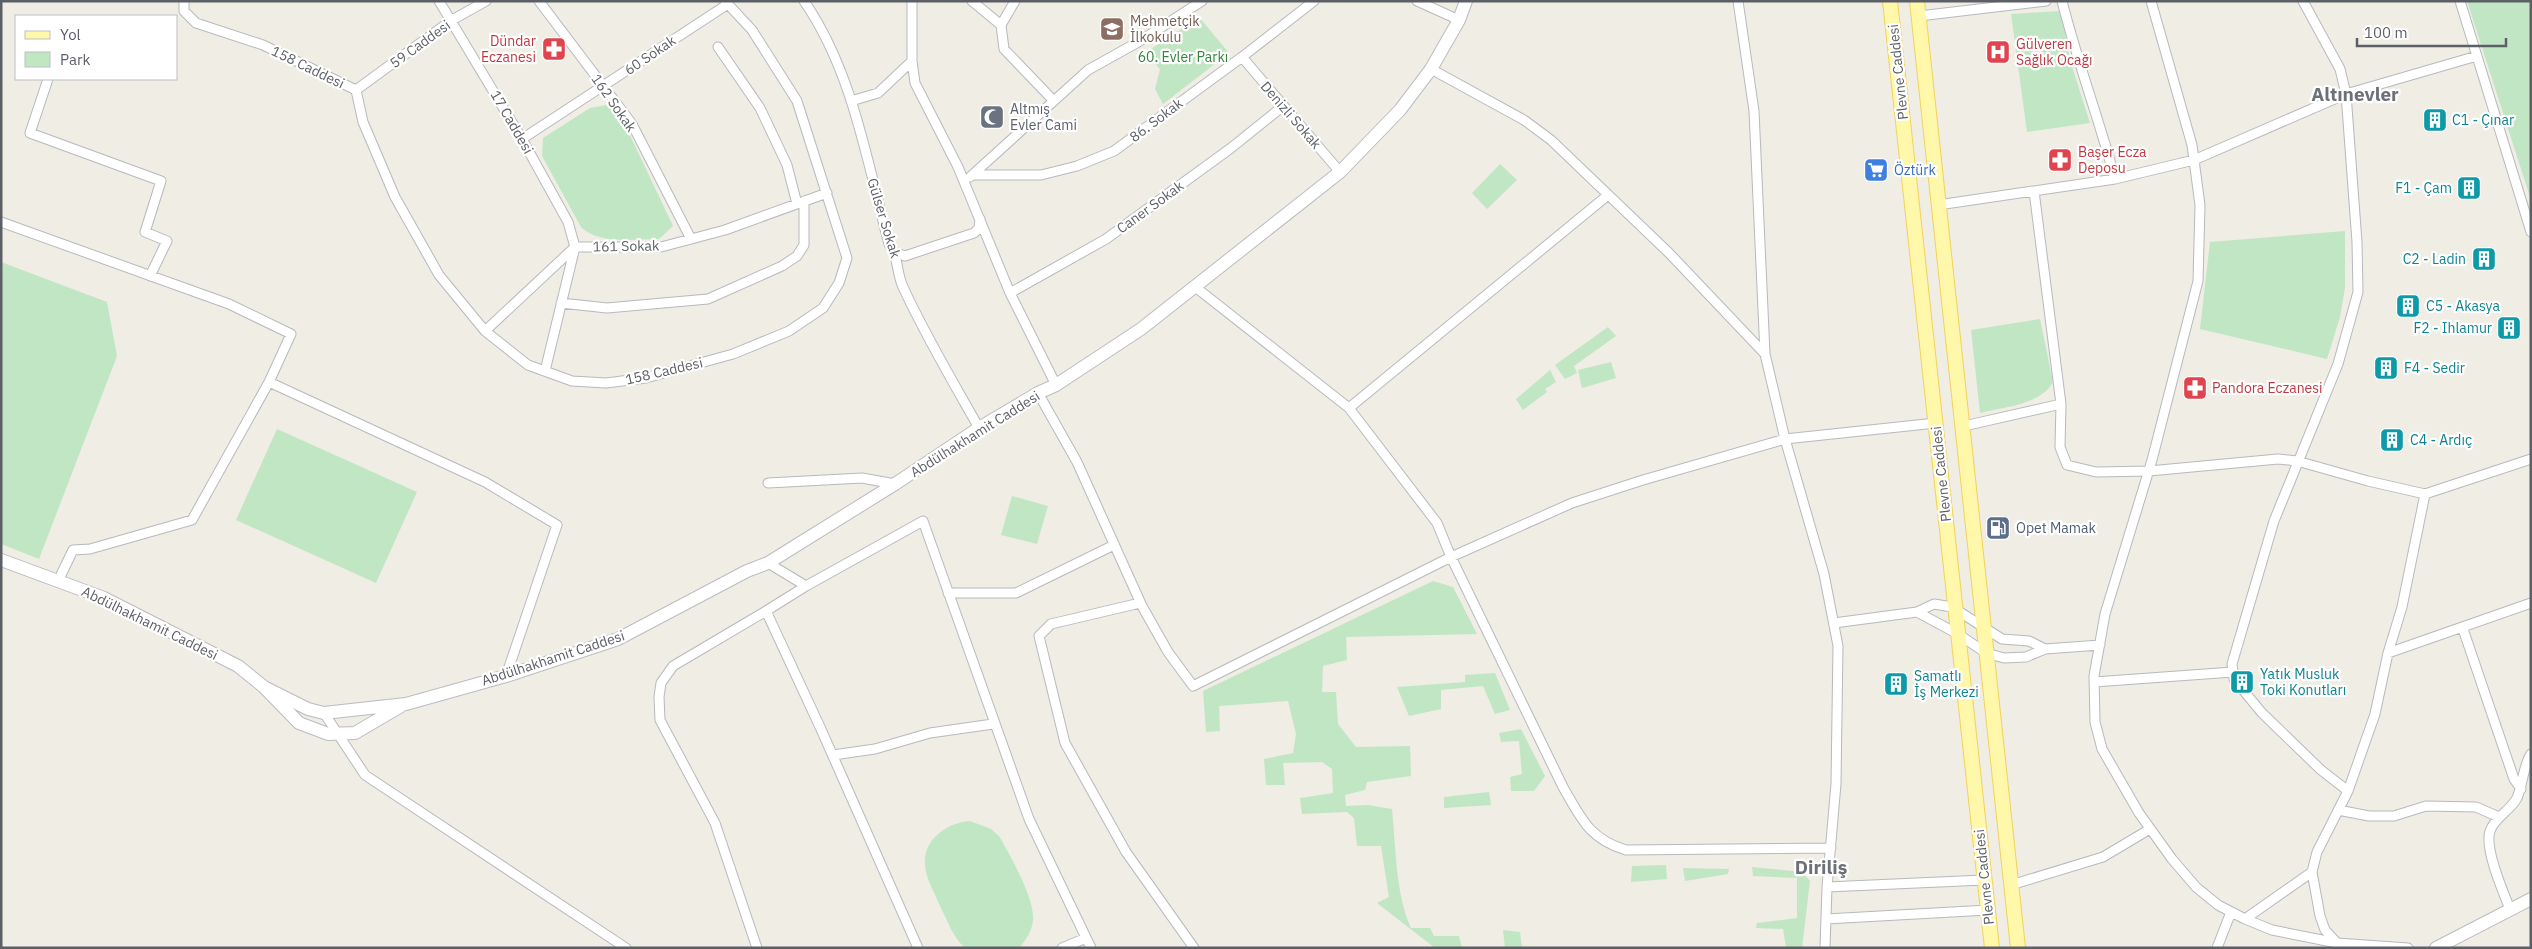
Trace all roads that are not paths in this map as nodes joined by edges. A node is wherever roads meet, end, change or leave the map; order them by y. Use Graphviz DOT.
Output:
graph roads {
  1 [pos="439,1"];
  2 [pos="486,1"];
  3 [pos="539,1"];
  4 [pos="804,1"];
  5 [pos="912,1"];
  6 [pos="972,1"];
  7 [pos="1014,1"];
  8 [pos="1314,1"];
  9 [pos="1417,1"];
  10 [pos="1466,1"];
  11 [pos="1738,1"];
  12 [pos="1890,1"];
  13 [pos="1917,1"];
  14 [pos="2046,1"];
  15 [pos="2062,1"];
  16 [pos="2151,1"];
  17 [pos="2303,1"];
  18 [pos="2460,1"];
  19 [pos="1198,2"];
  20 [pos="726,3"];
  21 [pos="2018,3"];
  22 [pos="184,4"];
  23 [pos="1919,16"];
  24 [pos="452,20"];
  25 [pos="1459,20"];
  26 [pos="1001,25"];
  27 [pos="718,47"];
  28 [pos="2476,56"];
  29 [pos="1242,57"];
  30 [pos="912,62"];
  31 [pos="1432,69"];
  32 [pos="48,80"];
  33 [pos="603,87"];
  34 [pos="356,90"];
  35 [pos="2346,94"];
  36 [pos="1053,100"];
  37 [pos="850,101"];
  38 [pos="1282,106"];
  39 [pos="522,139"];
  40 [pos="2194,160"];
  41 [pos="1340,172"];
  42 [pos="973,175"];
  43 [pos="2115,178"];
  44 [pos="964,182"];
  45 [pos="2034,191"];
  46 [pos="827,193"];
  47 [pos="1608,195"];
  48 [pos="801,203"];
  49 [pos="1938,205"];
  50 [pos="980,218"];
  51 [pos="1,222"];
  52 [pos="2531,232"];
  53 [pos="691,239"];
  54 [pos="575,247"];
  55 [pos="896,253"];
  56 [pos="150,276"];
  57 [pos="1194,286"];
  58 [pos="1010,293"];
  59 [pos="562,303"];
  60 [pos="486,331"];
  61 [pos="1765,354"];
  62 [pos="545,371"];
  63 [pos="269,382"];
  64 [pos="1056,385"];
  65 [pos="1038,393"];
  66 [pos="2061,404"];
  67 [pos="1349,408"];
  68 [pos="1936,423"];
  69 [pos="1964,426"];
  70 [pos="979,428"];
  71 [pos="1785,439"];
  72 [pos="2531,459"];
  73 [pos="2297,460"];
  74 [pos="2149,471"];
  75 [pos="768,483"];
  76 [pos="895,484"];
  77 [pos="2425,494"];
  78 [pos="1114,545"];
  79 [pos="1451,557"];
  80 [pos="1,560"];
  81 [pos="768,563"];
  82 [pos="58,581"];
  83 [pos="806,586"];
  84 [pos="948,593"];
  85 [pos="1140,603"];
  86 [pos="2531,603"];
  87 [pos="766,610"];
  88 [pos="1956,610"];
  89 [pos="1917,612"];
  90 [pos="1834,623"];
  91 [pos="2463,628"];
  92 [pos="1984,629"];
  93 [pos="1958,634"];
  94 [pos="2100,645"];
  95 [pos="2045,648"];
  96 [pos="1986,652"];
  97 [pos="2388,654"];
  98 [pos="2233,672"];
  99 [pos="506,676"];
  100 [pos="2094,682"];
  101 [pos="264,688"];
  102 [pos="406,704"];
  103 [pos="308,709"];
  104 [pos="324,713"];
  105 [pos="299,723"];
  106 [pos="993,724"];
  107 [pos="337,734"];
  108 [pos="2531,754"];
  109 [pos="833,755"];
  110 [pos="2521,789"];
  111 [pos="2348,791"];
  112 [pos="2338,810"];
  113 [pos="2499,817"];
  114 [pos="2150,828"];
  115 [pos="1832,848"];
  116 [pos="2312,872"];
  117 [pos="1984,880"];
  118 [pos="2011,885"];
  119 [pos="1827,887"];
  120 [pos="2529,903"];
  121 [pos="2510,909"];
  122 [pos="1988,910"];
  123 [pos="2231,912"];
  124 [pos="1826,919"];
  125 [pos="2245,919"];
  126 [pos="1086,938"];
  127 [pos="2337,943"];
  128 [pos="626,948"];
  129 [pos="757,948"];
  130 [pos="918,948"];
  131 [pos="1062,948"];
  132 [pos="1091,948"];
  133 [pos="1194,948"];
  134 [pos="1825,948"];
  135 [pos="1992,948"];
  136 [pos="2018,948"];
  137 [pos="2217,948"];
  138 [pos="2408,948"];
  139 [pos="2436,948"];
  1 -- 24 [label="street, 17 Caddesi"];
  2 -- 24 [label="street, 59 Caddesi"];
  3 -- 33 [label="street, 162 Sokak"];
  4 -- 37 [label="street, Gülser Sokak"];
  5 -- 30 [label="street"];
  6 -- 26 [label="street"];
  7 -- 26 [label="street"];
  8 -- 29 [label="street, 86. Sokak"];
  9 -- 25 [label="street"];
  10 -- 25 [label="main road, Abdülhakhamit Caddesi"];
  11 -- 61 [label="street"];
  12 -- 68 [label="main road, Plevne Caddesi"];
  13 -- 23 [label="main road, Plevne Caddesi"];
  14 -- 21 [label="street"];
  15 -- 43 [label="street"];
  16 -- 40 [label="street"];
  17 -- 35 [label="street"];
  18 -- 28 [label="street"];
  19 -- 36 [label="street"];
  20 -- 33 [label="street, 60 Sokak"];
  20 -- 46 [label="street, 158 Caddesi"];
  21 -- 23 [label="street"];
  22 -- 34 [label="street, 158 Caddesi"];
  23 -- 49 [label="main road, Plevne Caddesi"];
  24 -- 34 [label="street, 59 Caddesi"];
  24 -- 39 [label="street, 17 Caddesi"];
  25 -- 31 [label="main road, Abdülhakhamit Caddesi"];
  26 -- 36 [label="street"];
  27 -- 48 [label="street"];
  28 -- 35 [label="street"];
  28 -- 52 [label="street"];
  29 -- 38 [label="street, Denizli Sokak"];
  29 -- 42 [label="street, 86. Sokak"];
  30 -- 37 [label="street"];
  30 -- 44 [label="street"];
  31 -- 41 [label="main road, Abdülhakhamit Caddesi"];
  31 -- 47 [label="street"];
  32 -- 56 [label="street"];
  33 -- 39 [label="street, 60 Sokak"];
  33 -- 53 [label="street, 162 Sokak"];
  34 -- 60 [label="street, 158 Caddesi"];
  35 -- 40 [label="street"];
  35 -- 73 [label="street"];
  36 -- 42 [label="street"];
  37 -- 55 [label="street, Gülser Sokak"];
  38 -- 41 [label="street, Denizli Sokak"];
  38 -- 58 [label="street, Caner Sokak"];
  39 -- 54 [label="street, 17 Caddesi"];
  40 -- 43 [label="street"];
  40 -- 74 [label="street"];
  41 -- 57 [label="main road, Abdülhakhamit Caddesi"];
  42 -- 44 [label="street"];
  43 -- 45 [label="street"];
  44 -- 50 [label="street"];
  45 -- 49 [label="street"];
  45 -- 66 [label="street"];
  46 -- 48 [label="street, 161 Sokak"];
  46 -- 62 [label="street, 158 Caddesi"];
  47 -- 61 [label="street"];
  47 -- 67 [label="street"];
  48 -- 53 [label="street, 161 Sokak"];
  48 -- 59 [label="street"];
  49 -- 69 [label="main road, Plevne Caddesi"];
  50 -- 55 [label="street"];
  50 -- 58 [label="street"];
  51 -- 56 [label="street"];
  53 -- 54 [label="street, 161 Sokak"];
  54 -- 59 [label="street, 161 Sokak"];
  54 -- 60 [label="street"];
  55 -- 70 [label="street, Gülser Sokak"];
  56 -- 63 [label="street"];
  57 -- 64 [label="main road, Abdülhakhamit Caddesi"];
  57 -- 67 [label="street"];
  58 -- 64 [label="street"];
  59 -- 62 [label="street, 161 Sokak"];
  60 -- 62 [label="street, 158 Caddesi"];
  61 -- 71 [label="street"];
  63 -- 82 [label="street"];
  63 -- 99 [label="street"];
  64 -- 65 [label="main road, Abdülhakhamit Caddesi"];
  65 -- 70 [label="main road, Abdülhakhamit Caddesi"];
  65 -- 78 [label="street"];
  66 -- 69 [label="street"];
  66 -- 74 [label="street"];
  67 -- 79 [label="street"];
  68 -- 71 [label="street"];
  68 -- 88 [label="main road, Plevne Caddesi"];
  69 -- 92 [label="main road, Plevne Caddesi"];
  70 -- 76 [label="main road, Abdülhakhamit Caddesi"];
  71 -- 79 [label="street"];
  71 -- 90 [label="street"];
  72 -- 77 [label="street"];
  73 -- 74 [label="street"];
  73 -- 77 [label="street"];
  73 -- 98 [label="street"];
  74 -- 94 [label="street"];
  75 -- 76 [label="street"];
  76 -- 81 [label="main road, Abdülhakhamit Caddesi"];
  77 -- 97 [label="street"];
  78 -- 84 [label="street"];
  78 -- 85 [label="street"];
  79 -- 85 [label="street"];
  79 -- 115 [label="street"];
  80 -- 82 [label="main road, Abdülhakhamit Caddesi"];
  81 -- 83 [label="street"];
  81 -- 99 [label="main road, Abdülhakhamit Caddesi"];
  82 -- 101 [label="main road, Abdülhakhamit Caddesi"];
  83 -- 84 [label="street"];
  83 -- 87 [label="street"];
  84 -- 106 [label="street"];
  85 -- 133 [label="street"];
  86 -- 91 [label="street"];
  87 -- 109 [label="street"];
  87 -- 129 [label="street"];
  88 -- 89 [label="street"];
  88 -- 92 [label="street"];
  88 -- 93 [label="main road, Plevne Caddesi"];
  89 -- 90 [label="street"];
  89 -- 93 [label="street"];
  90 -- 115 [label="street"];
  91 -- 97 [label="street"];
  91 -- 110 [label="street"];
  92 -- 95 [label="street"];
  92 -- 96 [label="main road, Plevne Caddesi"];
  93 -- 96 [label="street"];
  93 -- 117 [label="main road, Plevne Caddesi"];
  94 -- 95 [label="street"];
  94 -- 100 [label="street"];
  95 -- 96 [label="street"];
  96 -- 118 [label="main road, Plevne Caddesi"];
  97 -- 111 [label="street"];
  98 -- 100 [label="street"];
  98 -- 111 [label="street"];
  99 -- 102 [label="main road, Abdülhakhamit Caddesi"];
  100 -- 114 [label="street"];
  101 -- 103 [label="main road, Abdülhakhamit Caddesi"];
  101 -- 105 [label="main road, Abdülhakhamit Caddesi"];
  102 -- 104 [label="main road, Abdülhakhamit Caddesi"];
  102 -- 107 [label="main road, Abdülhakhamit Caddesi"];
  103 -- 104 [label="main road, Abdülhakhamit Caddesi"];
  103 -- 105 [label="street"];
  104 -- 107 [label="street"];
  105 -- 107 [label="main road, Abdülhakhamit Caddesi"];
  106 -- 109 [label="street"];
  106 -- 126 [label="street"];
  107 -- 128 [label="street"];
  108 -- 110 [label="street"];
  109 -- 130 [label="street"];
  110 -- 113 [label="street"];
  111 -- 112 [label="street"];
  112 -- 113 [label="street"];
  112 -- 116 [label="street"];
  113 -- 121 [label="street"];
  114 -- 118 [label="street"];
  114 -- 123 [label="street"];
  115 -- 119 [label="street"];
  116 -- 125 [label="street"];
  116 -- 127 [label="street"];
  117 -- 119 [label="street"];
  117 -- 122 [label="main road, Plevne Caddesi"];
  118 -- 136 [label="main road, Plevne Caddesi"];
  119 -- 124 [label="street"];
  120 -- 121 [label="main road"];
  121 -- 139 [label="main road"];
  122 -- 124 [label="street"];
  122 -- 135 [label="main road, Plevne Caddesi"];
  123 -- 125 [label="street"];
  123 -- 137 [label="street"];
  124 -- 134 [label="street"];
  125 -- 127 [label="street"];
  126 -- 131 [label="street"];
  126 -- 132 [label="street"];
  127 -- 138 [label="street"];
}
